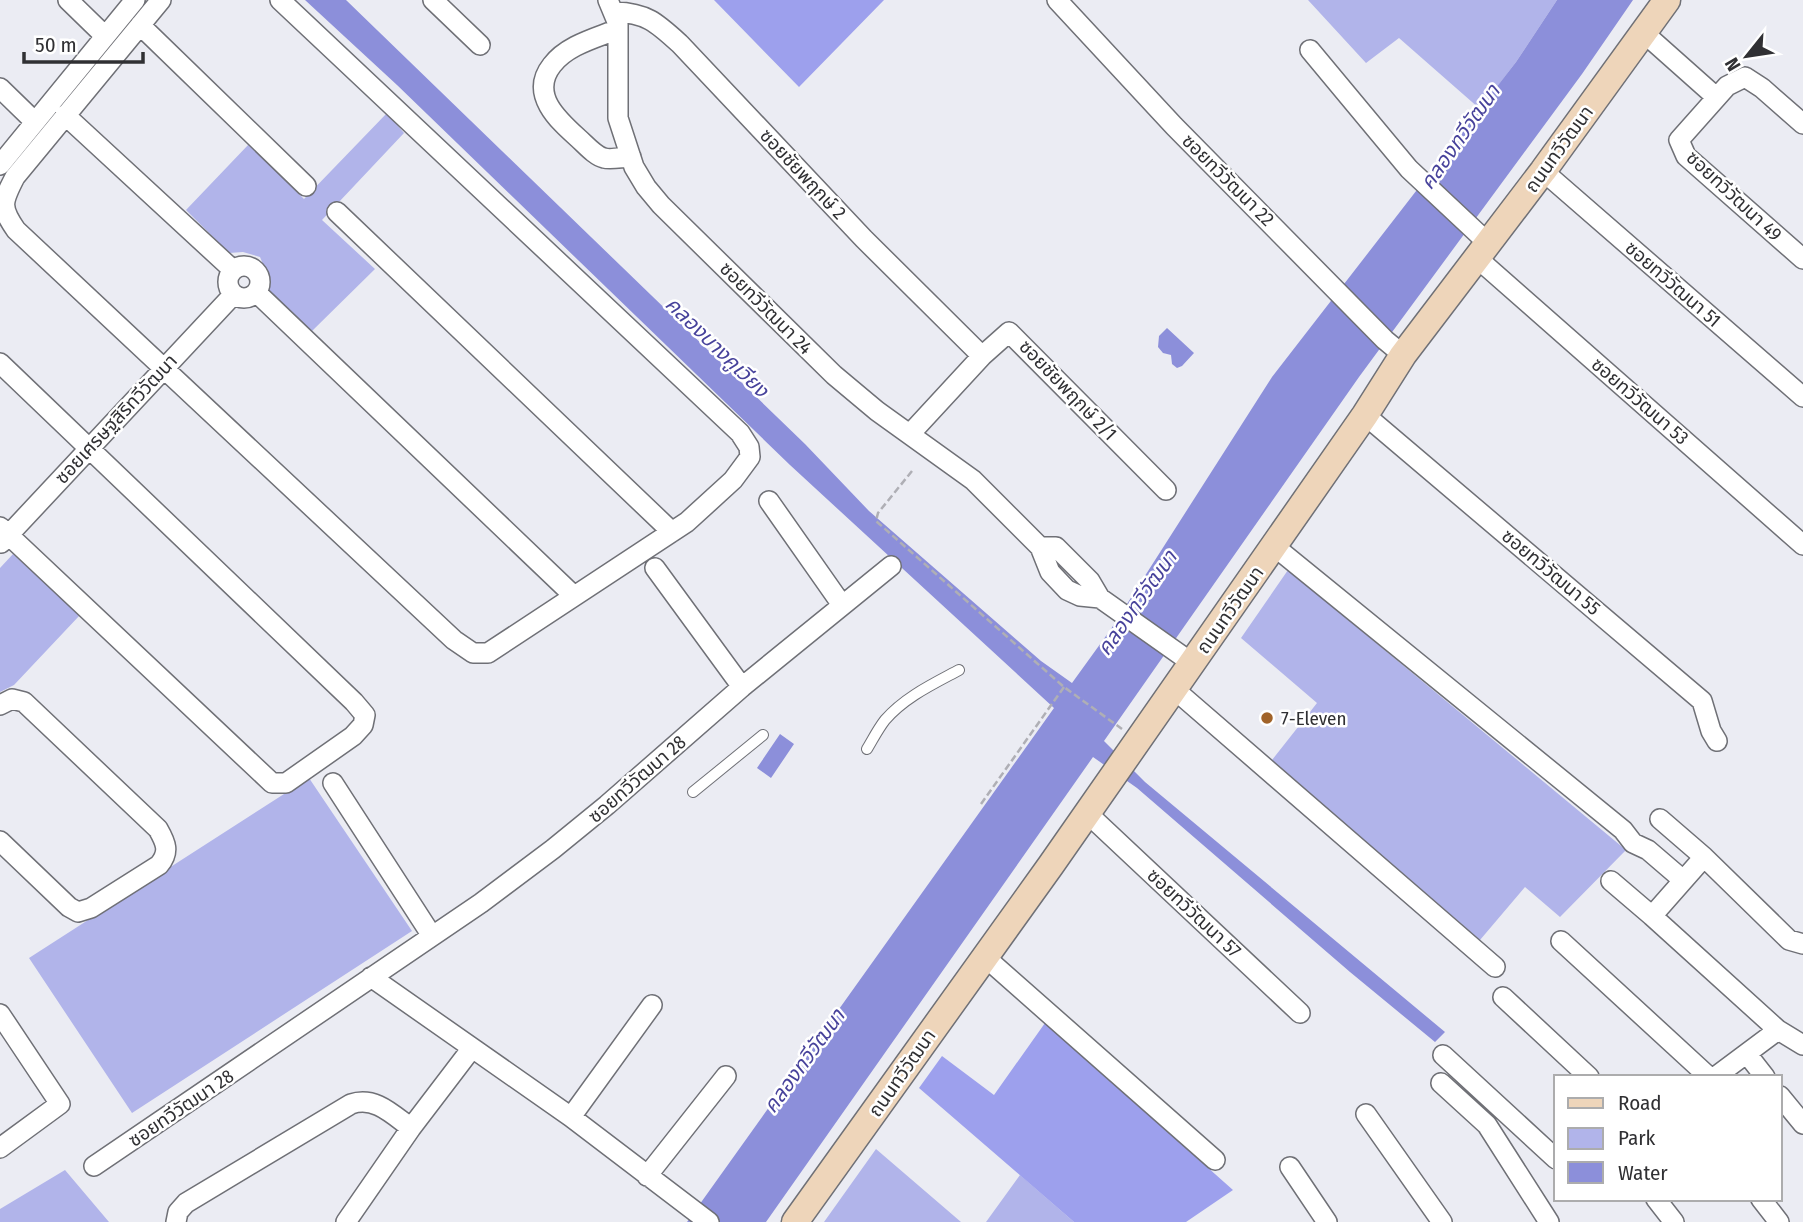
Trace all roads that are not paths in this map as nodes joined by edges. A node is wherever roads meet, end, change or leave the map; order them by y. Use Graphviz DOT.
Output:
graph roads {
  1 [pos="68,0"];
  2 [pos="135,0"];
  3 [pos="161,0"];
  4 [pos="280,0"];
  5 [pos="433,0"];
  6 [pos="1057,0"];
  7 [pos="1667,0"];
  8 [pos="614,14"];
  9 [pos="140,25"];
  10 [pos="1644,33"];
  11 [pos="105,36"];
  12 [pos="480,45"];
  13 [pos="1310,50"];
  14 [pos="0,88"];
  15 [pos="1716,97"];
  16 [pos="65,115"];
  17 [pos="35,122"];
  18 [pos="1803,124"];
  19 [pos="631,157"];
  20 [pos="0,165"];
  21 [pos="1544,171"];
  22 [pos="306,186"];
  23 [pos="337,212"];
  24 [pos="1479,243"];
  25 [pos="1803,258"];
  26 [pos="233,270"];
  27 [pos="257,293"];
  28 [pos="233,295"];
  29 [pos="1394,348"];
  30 [pos="982,356"];
  31 [pos="0,363"];
  32 [pos="164,368"];
  33 [pos="1803,397"];
  34 [pos="1365,415"];
  35 [pos="910,434"];
  36 [pos="89,449"];
  37 [pos="1166,491"];
  38 [pos="769,501"];
  39 [pos="672,532"];
  40 [pos="3,536"];
  41 [pos="1803,545"];
  42 [pos="1274,546"];
  43 [pos="891,566"];
  44 [pos="655,568"];
  45 [pos="574,596"];
  46 [pos="842,606"];
  47 [pos="1192,663"];
  48 [pos="960,670"];
  49 [pos="742,687"];
  50 [pos="1174,689"];
  51 [pos="0,705"];
  52 [pos="763,735"];
  53 [pos="1717,741"];
  54 [pos="867,749"];
  55 [pos="333,783"];
  56 [pos="693,792"];
  57 [pos="1087,813"];
  58 [pos="1660,819"];
  59 [pos="0,841"];
  60 [pos="1704,857"];
  61 [pos="1683,880"];
  62 [pos="1611,881"];
  63 [pos="1652,916"];
  64 [pos="432,936"];
  65 [pos="1561,941"];
  66 [pos="1803,944"];
  67 [pos="985,957"];
  68 [pos="1495,967"];
  69 [pos="371,977"];
  70 [pos="1503,997"];
  71 [pos="652,1006"];
  72 [pos="1300,1013"];
  73 [pos="0,1014"];
  74 [pos="1778,1030"];
  75 [pos="1803,1045"];
  76 [pos="472,1048"];
  77 [pos="1746,1054"];
  78 [pos="1443,1055"];
  79 [pos="1587,1075"];
  80 [pos="1707,1075"];
  81 [pos="1718,1075"];
  82 [pos="1763,1075"];
  83 [pos="726,1076"];
  84 [pos="1441,1083"];
  85 [pos="1782,1098"];
  86 [pos="1366,1114"];
  87 [pos="571,1117"];
  88 [pos="1803,1124"];
  89 [pos="411,1128"];
  90 [pos="0,1148"];
  91 [pos="1554,1157"];
  92 [pos="1215,1160"];
  93 [pos="94,1166"];
  94 [pos="1290,1167"];
  95 [pos="647,1176"];
  96 [pos="1658,1201"];
  97 [pos="1763,1201"];
  98 [pos="1542,1219"];
  99 [pos="176,1222"];
  100 [pos="346,1222"];
  101 [pos="709,1222"];
  102 [pos="795,1222"];
  103 [pos="1327,1222"];
  104 [pos="1442,1222"];
  105 [pos="1674,1222"];
  106 [pos="1779,1222"];
  1 -- 11 [label="street"];
  2 -- 11 [label="street"];
  3 -- 9 [label="street"];
  4 -- 39 [label="street"];
  5 -- 12 [label="street"];
  6 -- 29 [label="street, ซอยทวีวัฒนา 22"];
  7 -- 10 [label="main road, ถนนทวีวัฒนา"];
  8 -- 19 [label="street, ซอยทวีวัฒนา 24"];
  8 -- 19 [label="street"];
  8 -- 30 [label="street, ซอยชัยพฤกษ์ 2"];
  9 -- 16 [label="street"];
  9 -- 22 [label="street"];
  10 -- 15 [label="street"];
  10 -- 21 [label="main road, ถนนทวีวัฒนา"];
  11 -- 17 [label="street"];
  13 -- 24 [label="street, ซอยทวีวัฒนา 53"];
  14 -- 17 [label="street"];
  15 -- 18 [label="street, ซอยทวีวัฒนา 49"];
  15 -- 25 [label="street, ซอยทวีวัฒนา 49"];
  16 -- 26 [label="street"];
  16 -- 32 [label="street"];
  17 -- 20 [label="street"];
  19 -- 35 [label="street, ซอยทวีวัฒนา 24"];
  21 -- 24 [label="main road, ถนนทวีวัฒนา"];
  21 -- 33 [label="street, ซอยทวีวัฒนา 51"];
  23 -- 39 [label="street"];
  24 -- 29 [label="main road, ถนนทวีวัฒนา"];
  24 -- 41 [label="street, ซอยทวีวัฒนา 53"];
  26 -- 27 [label="street"];
  26 -- 28 [label="street"];
  27 -- 28 [label="street"];
  27 -- 45 [label="street"];
  28 -- 32 [label="street, ซอยเศรษฐสิริทวีวัฒนา"];
  29 -- 34 [label="main road, ถนนทวีวัฒนา"];
  30 -- 35 [label="street, ซอยชัยพฤกษ์ 2/1"];
  30 -- 37 [label="street, ซอยชัยพฤกษ์ 2/1"];
  31 -- 36 [label="street"];
  32 -- 36 [label="street, ซอยเศรษฐสิริทวีวัฒนา"];
  32 -- 45 [label="street"];
  34 -- 42 [label="main road, ถนนทวีวัฒนา"];
  34 -- 53 [label="street, ซอยทวีวัฒนา 55"];
  35 -- 47 [label="street, ซอยทวีวัฒนา 24"];
  36 -- 40 [label="street, ซอยเศรษฐสิริทวีวัฒนา"];
  36 -- 40 [label="street"];
  38 -- 46 [label="street"];
  39 -- 45 [label="street"];
  42 -- 47 [label="main road, ถนนทวีวัฒนา"];
  42 -- 61 [label="street"];
  43 -- 46 [label="street, ซอยทวีวัฒนา 28"];
  44 -- 49 [label="street"];
  46 -- 49 [label="street, ซอยทวีวัฒนา 28"];
  47 -- 50 [label="main road, ถนนทวีวัฒนา"];
  48 -- 54 [label="lane"];
  49 -- 64 [label="street, ซอยทวีวัฒนา 28"];
  50 -- 57 [label="main road, ถนนทวีวัฒนา"];
  50 -- 68 [label="street"];
  51 -- 59 [label="street"];
  52 -- 56 [label="lane"];
  55 -- 64 [label="street"];
  57 -- 67 [label="main road, ถนนทวีวัฒนา"];
  57 -- 72 [label="street, ซอยทวีวัฒนา 57"];
  58 -- 60 [label="street"];
  60 -- 61 [label="street"];
  60 -- 66 [label="street"];
  61 -- 63 [label="street"];
  62 -- 63 [label="street"];
  63 -- 74 [label="street"];
  64 -- 69 [label="street, ซอยทวีวัฒนา 28"];
  65 -- 80 [label="street"];
  67 -- 92 [label="street"];
  67 -- 102 [label="main road, ถนนทวีวัฒนา"];
  69 -- 76 [label="street"];
  69 -- 93 [label="street, ซอยทวีวัฒนา 28"];
  70 -- 79 [label="street"];
  71 -- 87 [label="street"];
  73 -- 90 [label="street"];
  74 -- 75 [label="street"];
  74 -- 77 [label="street"];
  76 -- 87 [label="street"];
  76 -- 89 [label="street"];
  77 -- 81 [label="street"];
  77 -- 82 [label="street"];
  78 -- 91 [label="street"];
  83 -- 95 [label="street"];
  84 -- 98 [label="street"];
  85 -- 88 [label="street"];
  86 -- 104 [label="street"];
  87 -- 95 [label="street"];
  89 -- 99 [label="street"];
  89 -- 100 [label="street"];
  94 -- 103 [label="street"];
  95 -- 101 [label="street"];
  96 -- 105 [label="street"];
  97 -- 106 [label="street"];
}
